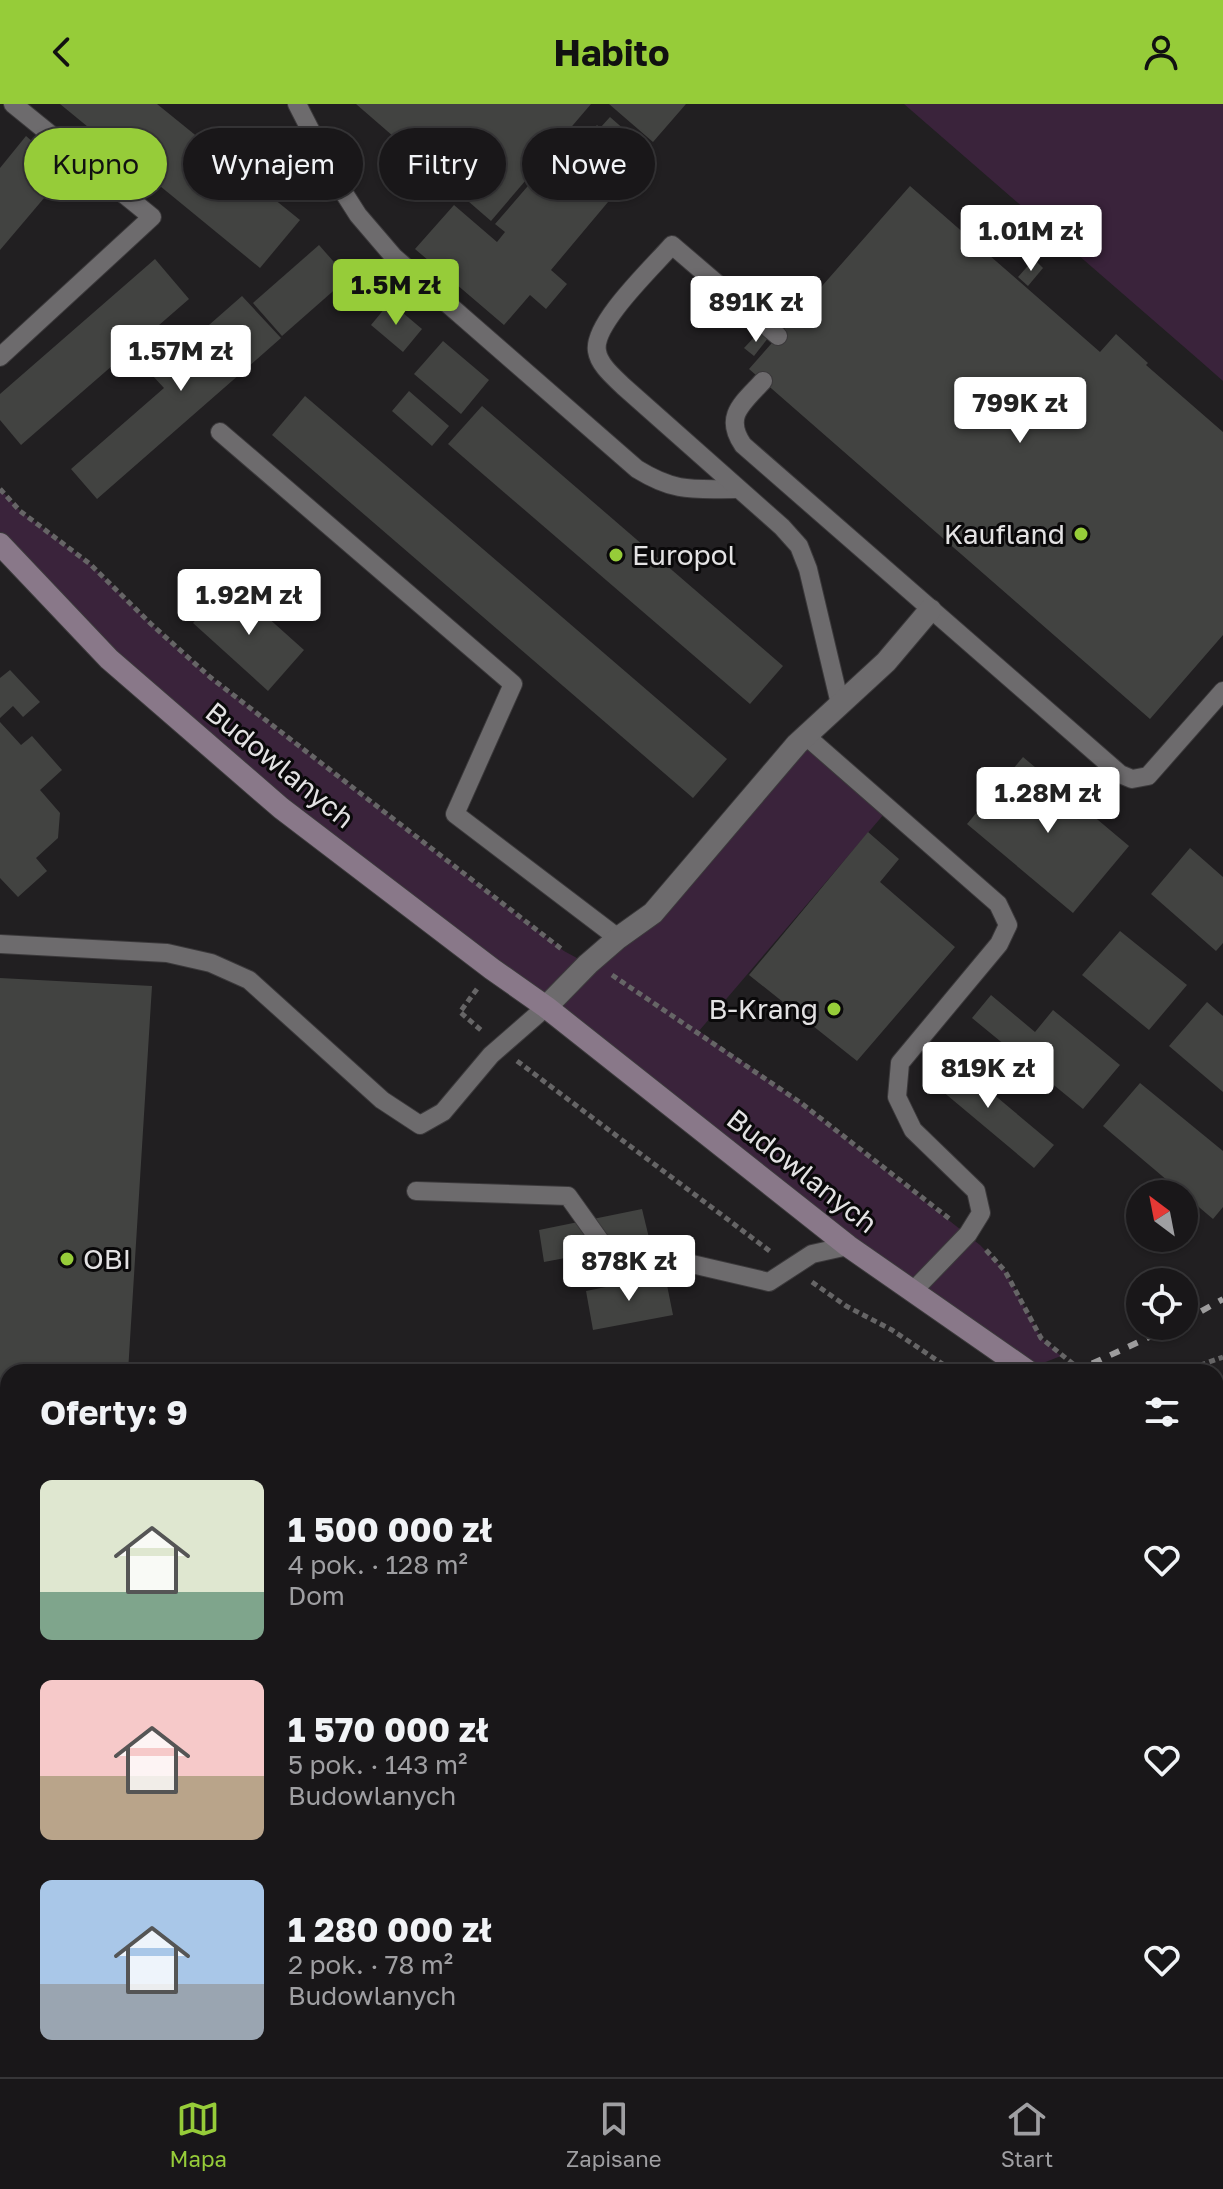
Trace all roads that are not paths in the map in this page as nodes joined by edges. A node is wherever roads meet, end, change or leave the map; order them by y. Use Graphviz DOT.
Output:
graph roads {
  1 [pos="10,104"];
  2 [pos="297,104"];
  3 [pos="0,113"];
  4 [pos="778,336"];
  5 [pos="0,357"];
  6 [pos="763,381"];
  7 [pos="220,432"];
  8 [pos="738,489"];
  9 [pos="0,544"];
  10 [pos="930,610"];
  11 [pos="1223,691"];
  12 [pos="840,704"];
  13 [pos="806,736"];
  14 [pos="618,938"];
  15 [pos="0,944"];
  16 [pos="546,1007"];
  17 [pos="416,1191"];
  18 [pos="848,1246"];
  19 [pos="913,1291"];
  20 [pos="1018,1364"];
  1 -- 3 [label="lane"];
  1 -- 5 [label="lane"];
  2 -- 8 [label="lane"];
  4 -- 8 [label="lane"];
  6 -- 10 [label="lane"];
  7 -- 14 [label="lane"];
  8 -- 12 [label="lane"];
  9 -- 16 [label="main road, Budowlanych"];
  10 -- 11 [label="lane"];
  10 -- 12 [label="street"];
  12 -- 13 [label="street"];
  13 -- 14 [label="street"];
  13 -- 19 [label="lane"];
  14 -- 16 [label="street"];
  15 -- 16 [label="lane"];
  16 -- 18 [label="main road, Budowlanych"];
  17 -- 18 [label="lane"];
  18 -- 19 [label="main road, Budowlanych"];
  19 -- 20 [label="main road, Budowlanych"];
}
